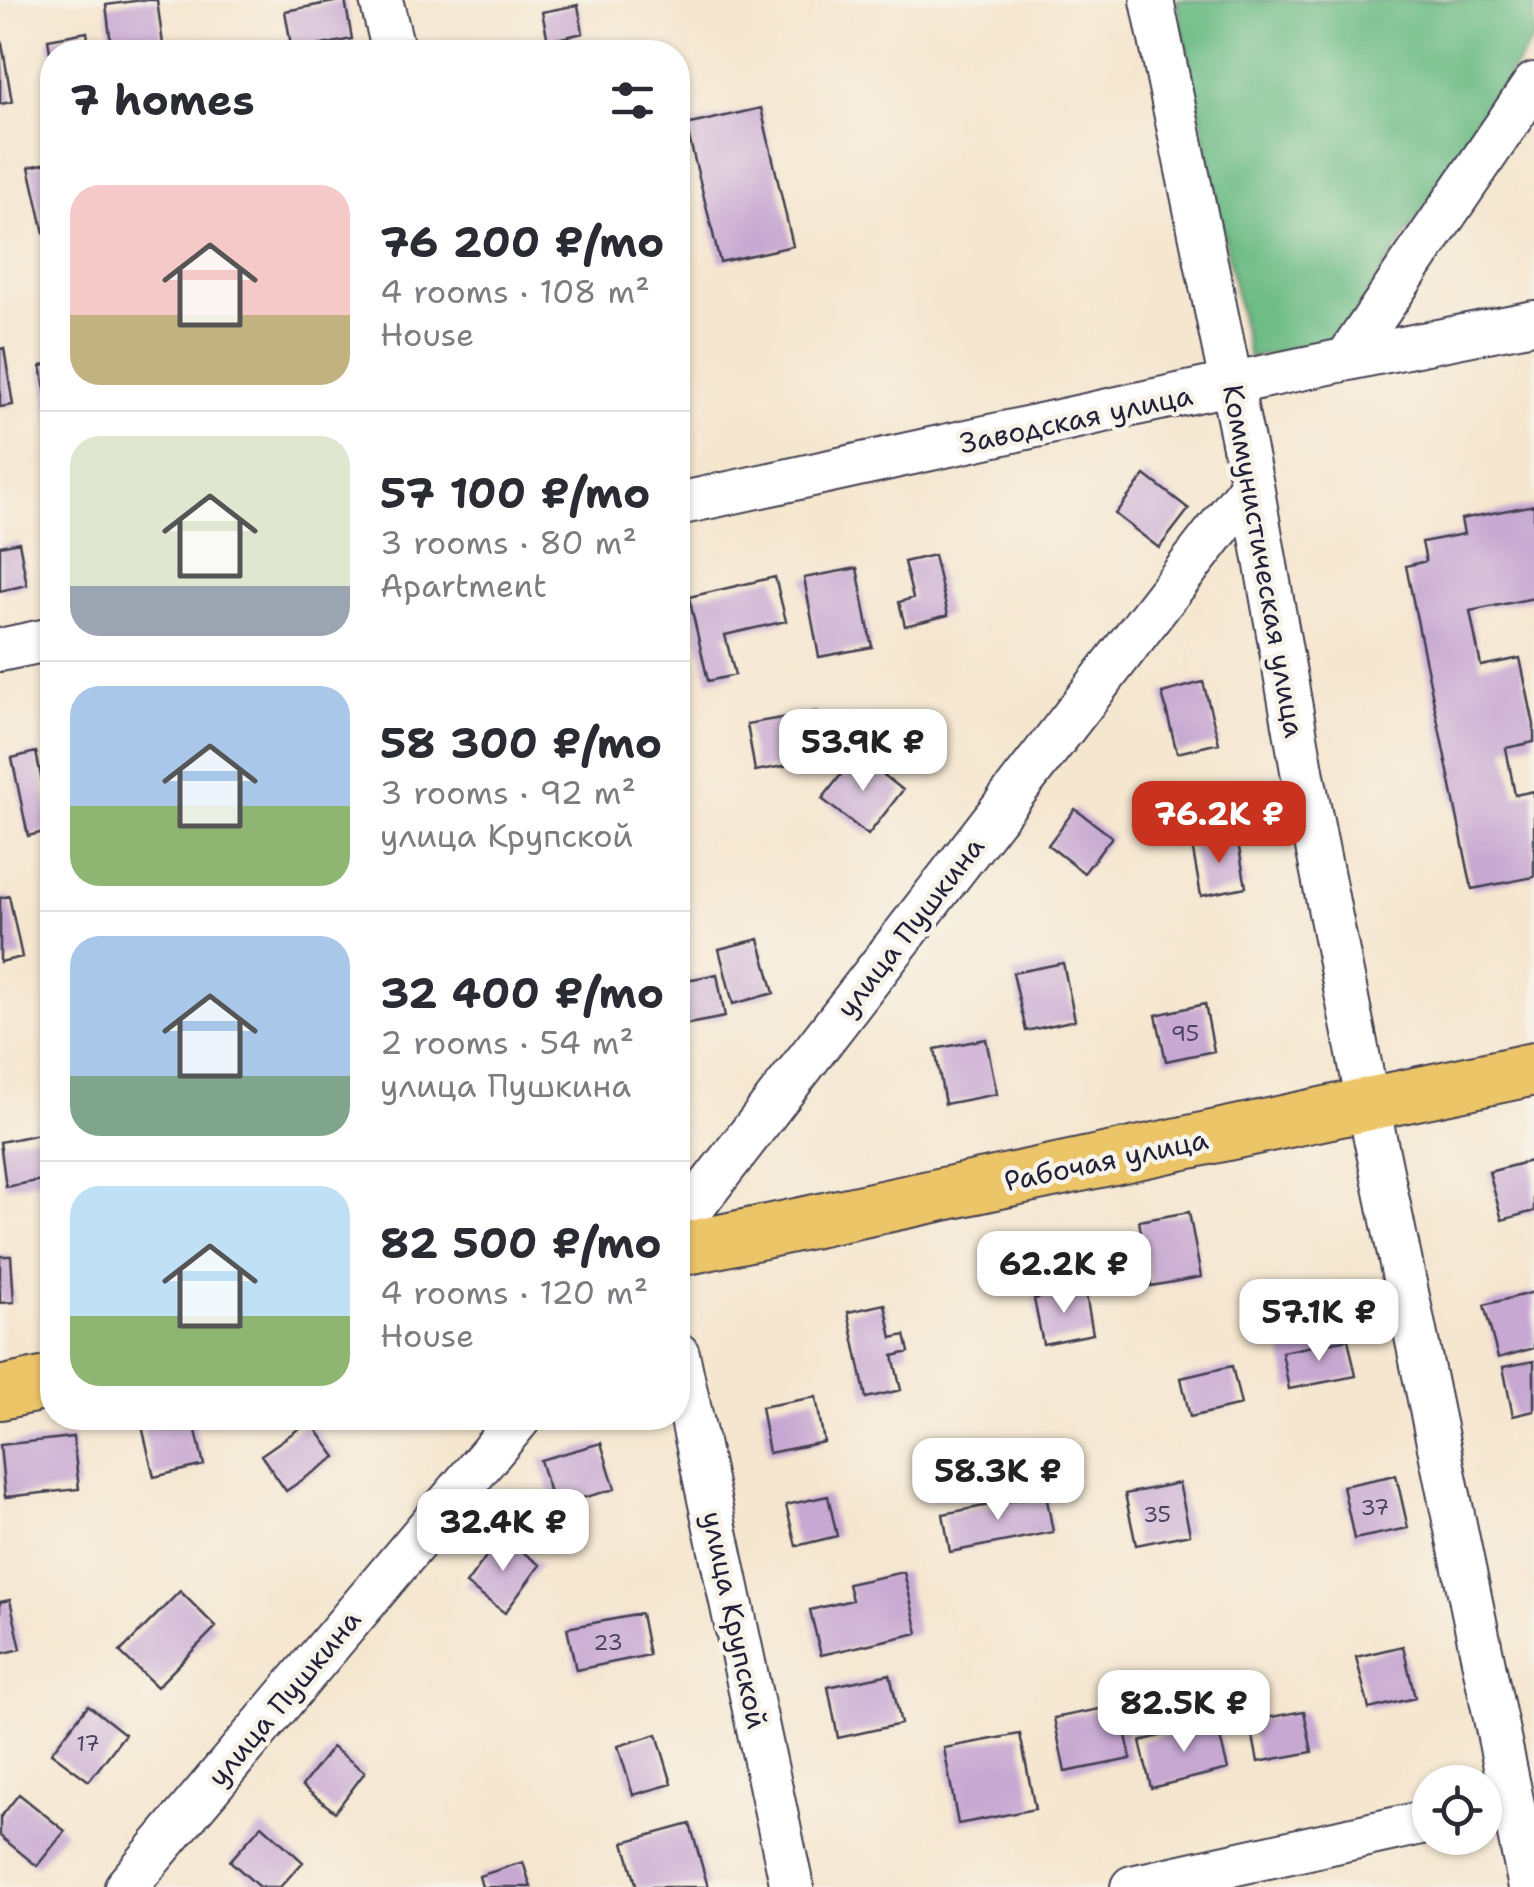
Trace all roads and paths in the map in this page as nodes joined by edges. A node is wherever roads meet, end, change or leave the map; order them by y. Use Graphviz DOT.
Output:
graph roads {
  1 [pos="382,0"];
  2 [pos="1152,0"];
  3 [pos="391,40"];
  4 [pos="1534,84"];
  5 [pos="1534,322"];
  6 [pos="1348,358"];
  7 [pos="1232,386"];
  8 [pos="1252,485"];
  9 [pos="690,501"];
  10 [pos="40,642"];
  11 [pos="0,650"];
  12 [pos="1534,1069"];
  13 [pos="1368,1104"];
  14 [pos="690,1211"];
  15 [pos="690,1247"];
  16 [pos="40,1385"];
  17 [pos="0,1393"];
  18 [pos="690,1410"];
  19 [pos="510,1430"];
  20 [pos="1510,1803"];
  21 [pos="1412,1825"];
  22 [pos="126,1887"];
  23 [pos="792,1887"];
  24 [pos="1132,1887"];
  25 [pos="1530,1887"];
  1 -- 3 [label="street"];
  2 -- 7 [label="street, Коммунистическая улица"];
  4 -- 6 [label="street"];
  5 -- 6 [label="street, Заводская улица"];
  6 -- 7 [label="street, Заводская улица"];
  7 -- 8 [label="street, Коммунистическая улица"];
  7 -- 9 [label="street, Заводская улица"];
  8 -- 13 [label="street, Коммунистическая улица"];
  8 -- 14 [label="street, улица Пушкина"];
  10 -- 11 [label="street"];
  12 -- 13 [label="main road, Рабочая улица"];
  13 -- 15 [label="main road, Рабочая улица"];
  13 -- 20 [label="street, Коммунистическая улица"];
  16 -- 17 [label="main road"];
  18 -- 23 [label="street, улица Крупской"];
  19 -- 22 [label="street, улица Пушкина"];
  20 -- 25 [label="street, Коммунистическая улица"];
  21 -- 24 [label="street"];
}
